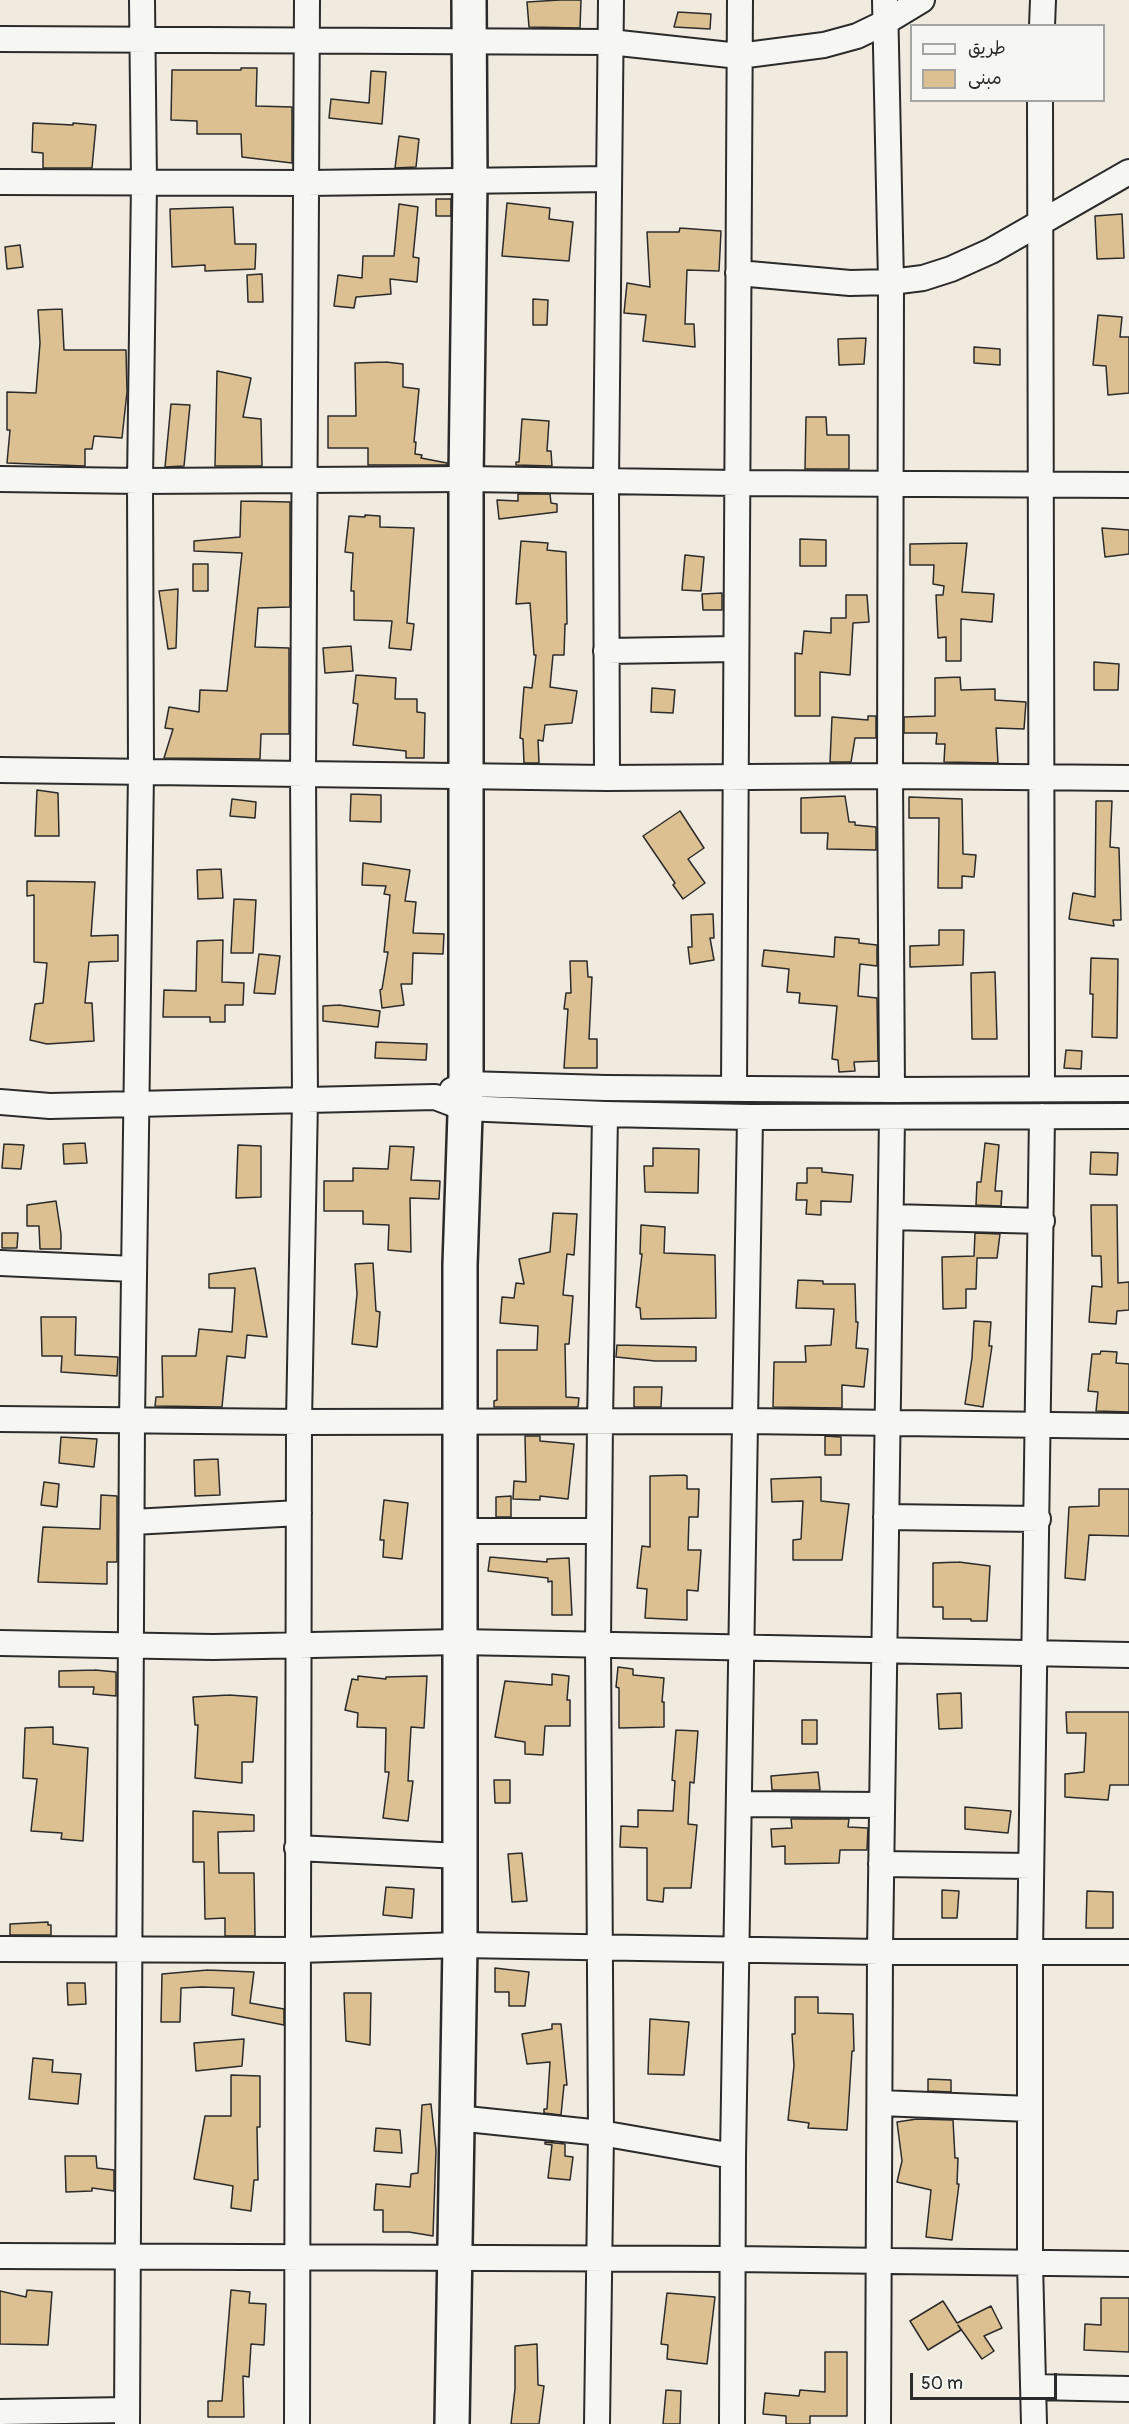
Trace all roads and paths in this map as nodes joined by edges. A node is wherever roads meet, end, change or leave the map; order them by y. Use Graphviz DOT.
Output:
graph roads {
  1 [pos="142,0"];
  2 [pos="307,0"];
  3 [pos="469,0"];
  4 [pos="610,0"];
  5 [pos="740,0"];
  6 [pos="922,0"];
  7 [pos="1043,0"];
  8 [pos="885,12"];
  9 [pos="1042,24"];
  10 [pos="0,39"];
  11 [pos="143,39"];
  12 [pos="306,41"];
  13 [pos="469,41"];
  14 [pos="610,42"];
  15 [pos="739,56"];
  16 [pos="1040,102"];
  17 [pos="1129,172"];
  18 [pos="608,179"];
  19 [pos="470,181"];
  20 [pos="0,182"];
  21 [pos="144,183"];
  22 [pos="307,183"];
  23 [pos="1039,225"];
  24 [pos="738,273"];
  25 [pos="891,282"];
  26 [pos="0,479"];
  27 [pos="305,479"];
  28 [pos="466,479"];
  29 [pos="140,481"];
  30 [pos="606,481"];
  31 [pos="737,483"];
  32 [pos="892,484"];
  33 [pos="1042,484"];
  34 [pos="1129,485"];
  35 [pos="736,649"];
  36 [pos="606,651"];
  37 [pos="0,770"];
  38 [pos="141,772"];
  39 [pos="303,774"];
  40 [pos="465,775"];
  41 [pos="890,776"];
  42 [pos="607,778"];
  43 [pos="736,778"];
  44 [pos="1040,778"];
  45 [pos="1129,778"];
  46 [pos="734,1088"];
  47 [pos="1042,1089"];
  48 [pos="1129,1089"];
  49 [pos="892,1090"];
  50 [pos="455,1096"];
  51 [pos="305,1100"];
  52 [pos="0,1102"];
  53 [pos="136,1105"];
  54 [pos="605,1114"];
  55 [pos="1042,1116"];
  56 [pos="1129,1116"];
  57 [pos="750,1117"];
  58 [pos="892,1117"];
  59 [pos="891,1217"];
  60 [pos="1042,1221"];
  61 [pos="0,1263"];
  62 [pos="134,1269"];
  63 [pos="0,1419"];
  64 [pos="132,1420"];
  65 [pos="600,1421"];
  66 [pos="299,1422"];
  67 [pos="459,1422"];
  68 [pos="746,1422"];
  69 [pos="887,1423"];
  70 [pos="1039,1426"];
  71 [pos="1129,1426"];
  72 [pos="299,1513"];
  73 [pos="886,1517"];
  74 [pos="1038,1519"];
  75 [pos="133,1522"];
  76 [pos="459,1531"];
  77 [pos="599,1531"];
  78 [pos="459,1642"];
  79 [pos="0,1643"];
  80 [pos="598,1644"];
  81 [pos="299,1646"];
  82 [pos="132,1647"];
  83 [pos="742,1647"];
  84 [pos="885,1649"];
  85 [pos="1036,1652"];
  86 [pos="1129,1655"];
  87 [pos="739,1804"];
  88 [pos="882,1805"];
  89 [pos="297,1848"];
  90 [pos="460,1856"];
  91 [pos="881,1864"];
  92 [pos="1032,1866"];
  93 [pos="460,1945"];
  94 [pos="601,1947"];
  95 [pos="0,1949"];
  96 [pos="129,1949"];
  97 [pos="299,1950"];
  98 [pos="738,1950"];
  99 [pos="880,1952"];
  100 [pos="1030,1953"];
  101 [pos="1129,1953"];
  102 [pos="880,2103"];
  103 [pos="1030,2109"];
  104 [pos="457,2118"];
  105 [pos="601,2133"];
  106 [pos="733,2156"];
  107 [pos="0,2256"];
  108 [pos="127,2256"];
  109 [pos="298,2257"];
  110 [pos="456,2259"];
  111 [pos="733,2259"];
  112 [pos="598,2260"];
  113 [pos="878,2261"];
  114 [pos="1030,2263"];
  115 [pos="1129,2264"];
  116 [pos="1034,2387"];
  117 [pos="1129,2389"];
  118 [pos="0,2412"];
  119 [pos="127,2417"];
  120 [pos="297,2424"];
  121 [pos="452,2424"];
  122 [pos="597,2424"];
  123 [pos="732,2424"];
  124 [pos="878,2424"];
  125 [pos="1034,2424"];
  1 -- 11 [label="street"];
  2 -- 12 [label="street"];
  3 -- 13 [label="street"];
  4 -- 14 [label="street"];
  5 -- 15 [label="street"];
  6 -- 8 [label="street"];
  7 -- 9 [label="street"];
  8 -- 15 [label="street"];
  8 -- 25 [label="street"];
  10 -- 11 [label="street"];
  11 -- 12 [label="street"];
  11 -- 21 [label="street"];
  12 -- 13 [label="street"];
  12 -- 22 [label="street"];
  13 -- 14 [label="street"];
  13 -- 19 [label="street"];
  14 -- 15 [label="street"];
  14 -- 18 [label="street"];
  15 -- 24 [label="street"];
  16 -- 23 [label="street"];
  17 -- 23 [label="street"];
  18 -- 19 [label="street"];
  18 -- 30 [label="street"];
  19 -- 22 [label="street"];
  19 -- 28 [label="street"];
  20 -- 21 [label="street"];
  21 -- 22 [label="street"];
  21 -- 29 [label="street"];
  22 -- 27 [label="street"];
  23 -- 25 [label="street"];
  23 -- 33 [label="street"];
  24 -- 25 [label="street"];
  24 -- 31 [label="street"];
  25 -- 32 [label="street"];
  26 -- 29 [label="street"];
  27 -- 28 [label="street"];
  27 -- 29 [label="street"];
  27 -- 39 [label="street"];
  28 -- 30 [label="street"];
  28 -- 40 [label="street"];
  29 -- 38 [label="street"];
  30 -- 31 [label="street"];
  30 -- 36 [label="street"];
  31 -- 32 [label="street"];
  31 -- 35 [label="street"];
  32 -- 33 [label="street"];
  32 -- 41 [label="street"];
  33 -- 34 [label="street"];
  33 -- 44 [label="street"];
  35 -- 36 [label="street"];
  35 -- 43 [label="street"];
  36 -- 42 [label="street"];
  37 -- 38 [label="street"];
  38 -- 39 [label="street"];
  38 -- 53 [label="street"];
  39 -- 40 [label="street"];
  39 -- 51 [label="street"];
  40 -- 42 [label="street"];
  40 -- 50 [label="street"];
  41 -- 43 [label="street"];
  41 -- 44 [label="street"];
  41 -- 49 [label="street"];
  42 -- 43 [label="street"];
  43 -- 46 [label="street"];
  44 -- 45 [label="street"];
  44 -- 47 [label="street"];
  46 -- 49 [label="street"];
  46 -- 50 [label="street"];
  47 -- 48 [label="street"];
  47 -- 49 [label="street"];
  50 -- 51 [label="street"];
  50 -- 54 [label="street"];
  50 -- 67 [label="street"];
  51 -- 53 [label="street"];
  51 -- 66 [label="street"];
  52 -- 53 [label="street"];
  53 -- 62 [label="street"];
  54 -- 57 [label="street"];
  54 -- 65 [label="street"];
  55 -- 56 [label="street"];
  55 -- 58 [label="street"];
  55 -- 60 [label="street"];
  57 -- 58 [label="street"];
  57 -- 68 [label="street"];
  58 -- 59 [label="street"];
  59 -- 60 [label="street"];
  59 -- 69 [label="street"];
  60 -- 70 [label="street"];
  61 -- 62 [label="street"];
  62 -- 64 [label="street"];
  63 -- 64 [label="street"];
  64 -- 66 [label="street"];
  64 -- 75 [label="street"];
  65 -- 67 [label="street"];
  65 -- 68 [label="street"];
  65 -- 77 [label="street"];
  66 -- 67 [label="street"];
  66 -- 72 [label="street"];
  67 -- 76 [label="street"];
  68 -- 69 [label="street"];
  68 -- 83 [label="street"];
  69 -- 70 [label="street"];
  69 -- 73 [label="street"];
  70 -- 71 [label="street"];
  70 -- 74 [label="street"];
  72 -- 75 [label="street"];
  72 -- 81 [label="street"];
  73 -- 74 [label="street"];
  73 -- 84 [label="street"];
  74 -- 85 [label="street"];
  75 -- 82 [label="street"];
  76 -- 77 [label="street"];
  76 -- 78 [label="street"];
  77 -- 80 [label="street"];
  78 -- 80 [label="street"];
  78 -- 81 [label="street"];
  78 -- 90 [label="street"];
  79 -- 82 [label="street"];
  80 -- 83 [label="street"];
  80 -- 94 [label="street"];
  81 -- 82 [label="street"];
  81 -- 89 [label="street"];
  82 -- 96 [label="street"];
  83 -- 84 [label="street"];
  83 -- 87 [label="street"];
  84 -- 85 [label="street"];
  84 -- 88 [label="street"];
  85 -- 86 [label="street"];
  85 -- 92 [label="street"];
  87 -- 88 [label="street"];
  87 -- 98 [label="street"];
  88 -- 91 [label="street"];
  89 -- 90 [label="street"];
  89 -- 97 [label="street"];
  90 -- 93 [label="street"];
  91 -- 92 [label="street"];
  91 -- 99 [label="street"];
  92 -- 100 [label="street"];
  93 -- 94 [label="street"];
  93 -- 97 [label="street"];
  93 -- 104 [label="street"];
  94 -- 98 [label="street"];
  94 -- 105 [label="street"];
  95 -- 96 [label="street"];
  96 -- 97 [label="street"];
  96 -- 108 [label="street"];
  97 -- 109 [label="street"];
  98 -- 99 [label="street"];
  98 -- 106 [label="street"];
  99 -- 100 [label="street"];
  99 -- 102 [label="street"];
  100 -- 101 [label="street"];
  100 -- 103 [label="street"];
  102 -- 103 [label="street"];
  102 -- 113 [label="street"];
  103 -- 114 [label="street"];
  104 -- 105 [label="street"];
  104 -- 110 [label="street"];
  105 -- 106 [label="street"];
  105 -- 112 [label="street"];
  106 -- 111 [label="street"];
  107 -- 108 [label="street"];
  108 -- 109 [label="street"];
  108 -- 119 [label="street"];
  109 -- 110 [label="street"];
  109 -- 120 [label="street"];
  110 -- 112 [label="street"];
  110 -- 121 [label="street"];
  111 -- 112 [label="street"];
  111 -- 113 [label="street"];
  111 -- 123 [label="street"];
  112 -- 122 [label="street"];
  113 -- 114 [label="street"];
  113 -- 124 [label="street"];
  114 -- 115 [label="street"];
  114 -- 116 [label="street"];
  116 -- 117 [label="street"];
  116 -- 125 [label="street"];
  118 -- 119 [label="street"];
}
